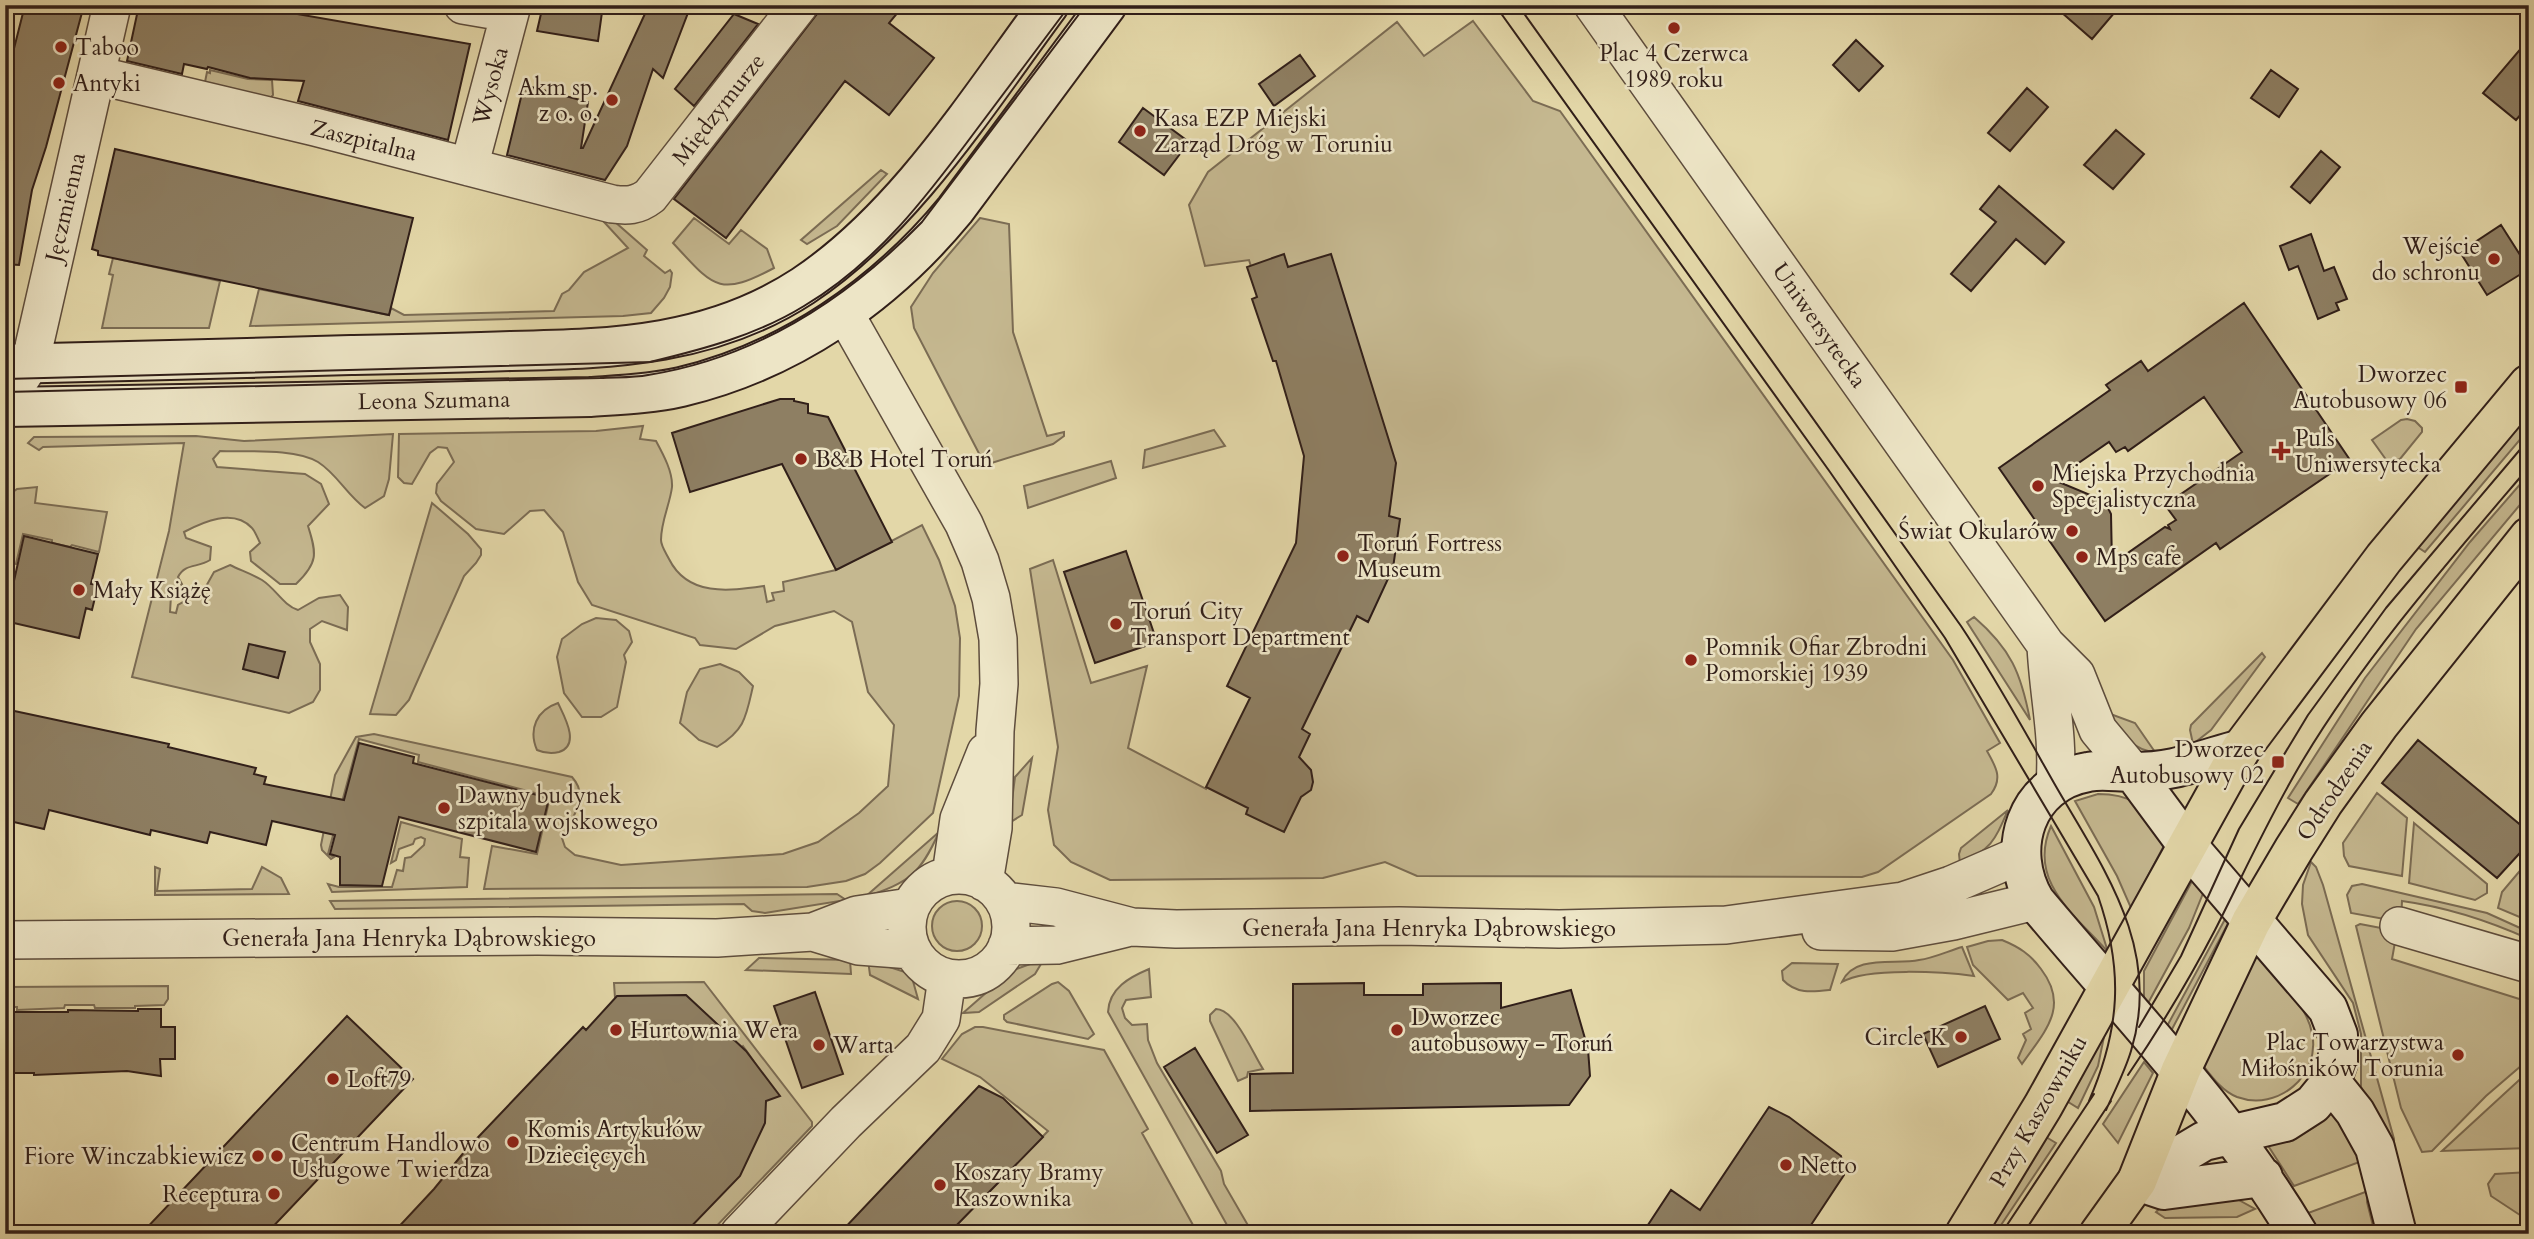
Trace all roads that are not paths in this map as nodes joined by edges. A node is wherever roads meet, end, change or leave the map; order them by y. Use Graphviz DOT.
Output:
graph roads {
  1 [pos="112,5"];
  2 [pos="463,5"];
  3 [pos="799,5"];
  4 [pos="1049,5"];
  5 [pos="1107,5"];
  6 [pos="1593,5"];
  7 [pos="511,9"];
  8 [pos="96,75"];
  9 [pos="469,167"];
  10 [pos="632,205"];
  11 [pos="845,314"];
  12 [pos="18,364"];
  13 [pos="2529,384"];
  14 [pos="5,404"];
  15 [pos="2529,537"];
  16 [pos="2046,645"];
  17 [pos="2241,749"];
  18 [pos="2133,772"];
  19 [pos="2055,784"];
  20 [pos="2187,845"];
  21 [pos="2020,855"];
  22 [pos="980,886"];
  23 [pos="2035,901"];
  24 [pos="911,907"];
  25 [pos="2251,922"];
  26 [pos="1726,925"];
  27 [pos="2399,926"];
  28 [pos="1132,927"];
  29 [pos="813,932"];
  30 [pos="5,940"];
  31 [pos="1007,946"];
  32 [pos="912,950"];
  33 [pos="2529,964"];
  34 [pos="947,978"];
  35 [pos="2110,986"];
  36 [pos="2181,1070"];
  37 [pos="2331,1082"];
  38 [pos="2231,1134"];
  39 [pos="2263,1177"];
  40 [pos="2137,1181"];
  41 [pos="739,1234"];
  42 [pos="1965,1234"];
  43 [pos="2099,1234"];
  44 [pos="2298,1234"];
  45 [pos="2397,1234"];
  1 -- 8 [label="street, Jęczmienna"];
  2 -- 7 [label="street"];
  3 -- 10 [label="street, Międzymurze"];
  4 -- 12 [label="street, Leona Szumana"];
  5 -- 11 [label="street, Leona Szumana"];
  6 -- 16 [label="street, Uniwersytecka"];
  7 -- 9 [label="street, Wysoka"];
  8 -- 9 [label="street, Zaszpitalna"];
  8 -- 12 [label="street, Jęczmienna"];
  9 -- 10 [label="street, Zaszpitalna"];
  11 -- 14 [label="street, Leona Szumana"];
  11 -- 22 [label="street"];
  12 -- 14 [label="street, Jęczmienna"];
  13 -- 17 [label="main road"];
  15 -- 25 [label="main road, Odrodzenia"];
  16 -- 18 [label="street, Uniwersytecka"];
  16 -- 19 [label="street"];
  17 -- 18 [label="street"];
  17 -- 20 [label="main road"];
  18 -- 19 [label="street"];
  18 -- 20 [label="street"];
  19 -- 21 [label="street"];
  20 -- 25 [label="street"];
  20 -- 35 [label="main road"];
  21 -- 23 [label="street"];
  21 -- 26 [label="street, Generała Jana Henryka Dąbrowskiego"];
  22 -- 24 [label="street"];
  22 -- 28 [label="street, Generała Jana Henryka Dąbrowskiego"];
  22 -- 31 [label="street"];
  23 -- 26 [label="street, Generała Jana Henryka Dąbrowskiego"];
  23 -- 35 [label="street"];
  24 -- 29 [label="street, Generała Jana Henryka Dąbrowskiego"];
  24 -- 32 [label="street"];
  25 -- 36 [label="main road, Odrodzenia"];
  25 -- 37 [label="street"];
  26 -- 28 [label="street, Generała Jana Henryka Dąbrowskiego"];
  27 -- 33 [label="street"];
  28 -- 31 [label="street, Generała Jana Henryka Dąbrowskiego"];
  29 -- 30 [label="street, Generała Jana Henryka Dąbrowskiego"];
  29 -- 32 [label="street, Generała Jana Henryka Dąbrowskiego"];
  31 -- 34 [label="street"];
  32 -- 34 [label="street"];
  34 -- 41 [label="street"];
  35 -- 36 [label="street"];
  35 -- 42 [label="main road, Przy Kaszowniku"];
  36 -- 38 [label="street"];
  36 -- 40 [label="main road"];
  37 -- 38 [label="street"];
  37 -- 45 [label="street"];
  38 -- 39 [label="street"];
  38 -- 40 [label="street"];
  39 -- 40 [label="street"];
  39 -- 44 [label="street"];
  40 -- 43 [label="main road"];
}
